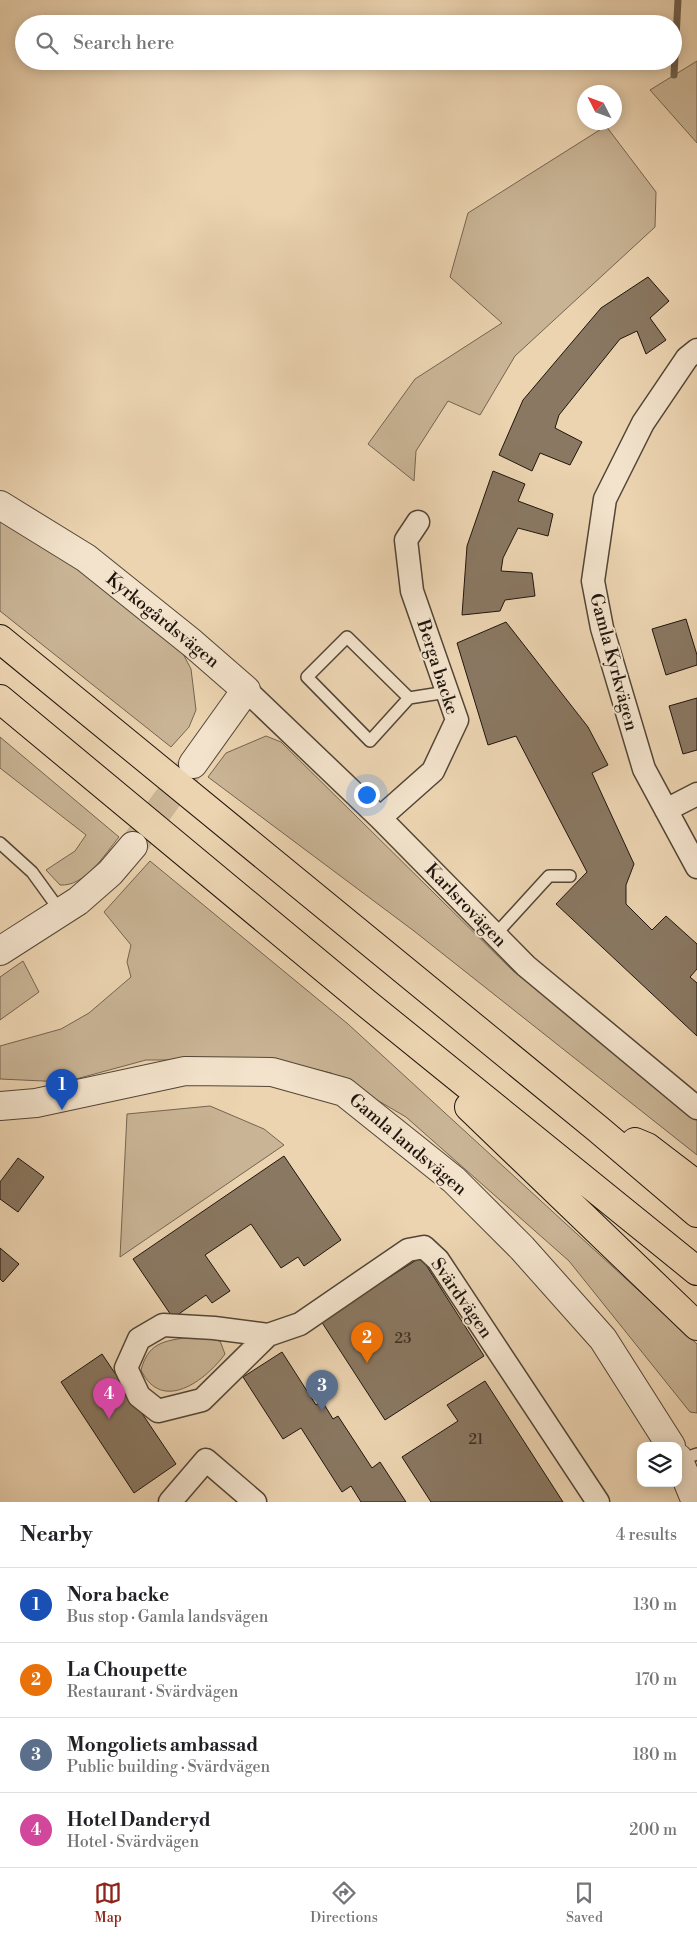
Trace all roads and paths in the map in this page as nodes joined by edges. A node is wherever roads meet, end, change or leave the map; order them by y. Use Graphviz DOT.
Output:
graph roads {
  1 [pos="697,350"];
  2 [pos="0,505"];
  3 [pos="418,522"];
  4 [pos="0,639"];
  5 [pos="246,690"];
  6 [pos="447,692"];
  7 [pos="409,698"];
  8 [pos="0,699"];
  9 [pos="193,764"];
  10 [pos="697,794"];
  11 [pos="666,810"];
  12 [pos="380,818"];
  13 [pos="0,843"];
  14 [pos="133,846"];
  15 [pos="697,867"];
  16 [pos="570,876"];
  17 [pos="61,912"];
  18 [pos="495,935"];
  19 [pos="0,951"];
  20 [pos="366,1003"];
  21 [pos="0,1106"];
  22 [pos="697,1108"];
  23 [pos="598,1129"];
  24 [pos="697,1185"];
  25 [pos="697,1213"];
  26 [pos="697,1271"];
  27 [pos="697,1326"];
  28 [pos="268,1335"];
  29 [pos="685,1459"];
  30 [pos="170,1502"];
  31 [pos="255,1502"];
  32 [pos="598,1502"];
  33 [pos="696,1502"];
  1 -- 11 [label="street, Gamla Kyrkvägen"];
  2 -- 5 [label="street, Kyrkogårdsvägen"];
  3 -- 6 [label="street, Berga backe"];
  4 -- 23 [label="highway"];
  5 -- 9 [label="street"];
  5 -- 12 [label="street, Karlsrovägen"];
  6 -- 7 [label="lane"];
  6 -- 12 [label="street, Berga backe"];
  7 -- 7 [label="lane"];
  8 -- 20 [label="highway"];
  10 -- 11 [label="street"];
  11 -- 15 [label="street, Gamla Kyrkvägen"];
  12 -- 18 [label="street, Karlsrovägen"];
  13 -- 17 [label="lane"];
  14 -- 17 [label="street"];
  16 -- 18 [label="lane"];
  17 -- 19 [label="street"];
  18 -- 22 [label="street, Karlsrovägen"];
  20 -- 26 [label="highway"];
  20 -- 27 [label="highway"];
  21 -- 29 [label="street, Gamla landsvägen"];
  23 -- 24 [label="highway"];
  23 -- 25 [label="highway"];
  28 -- 28 [label="street, Svärdvägen"];
  28 -- 32 [label="street, Svärdvägen"];
  29 -- 33 [label="street, Gamla landsvägen"];
  30 -- 31 [label="street"];
}
